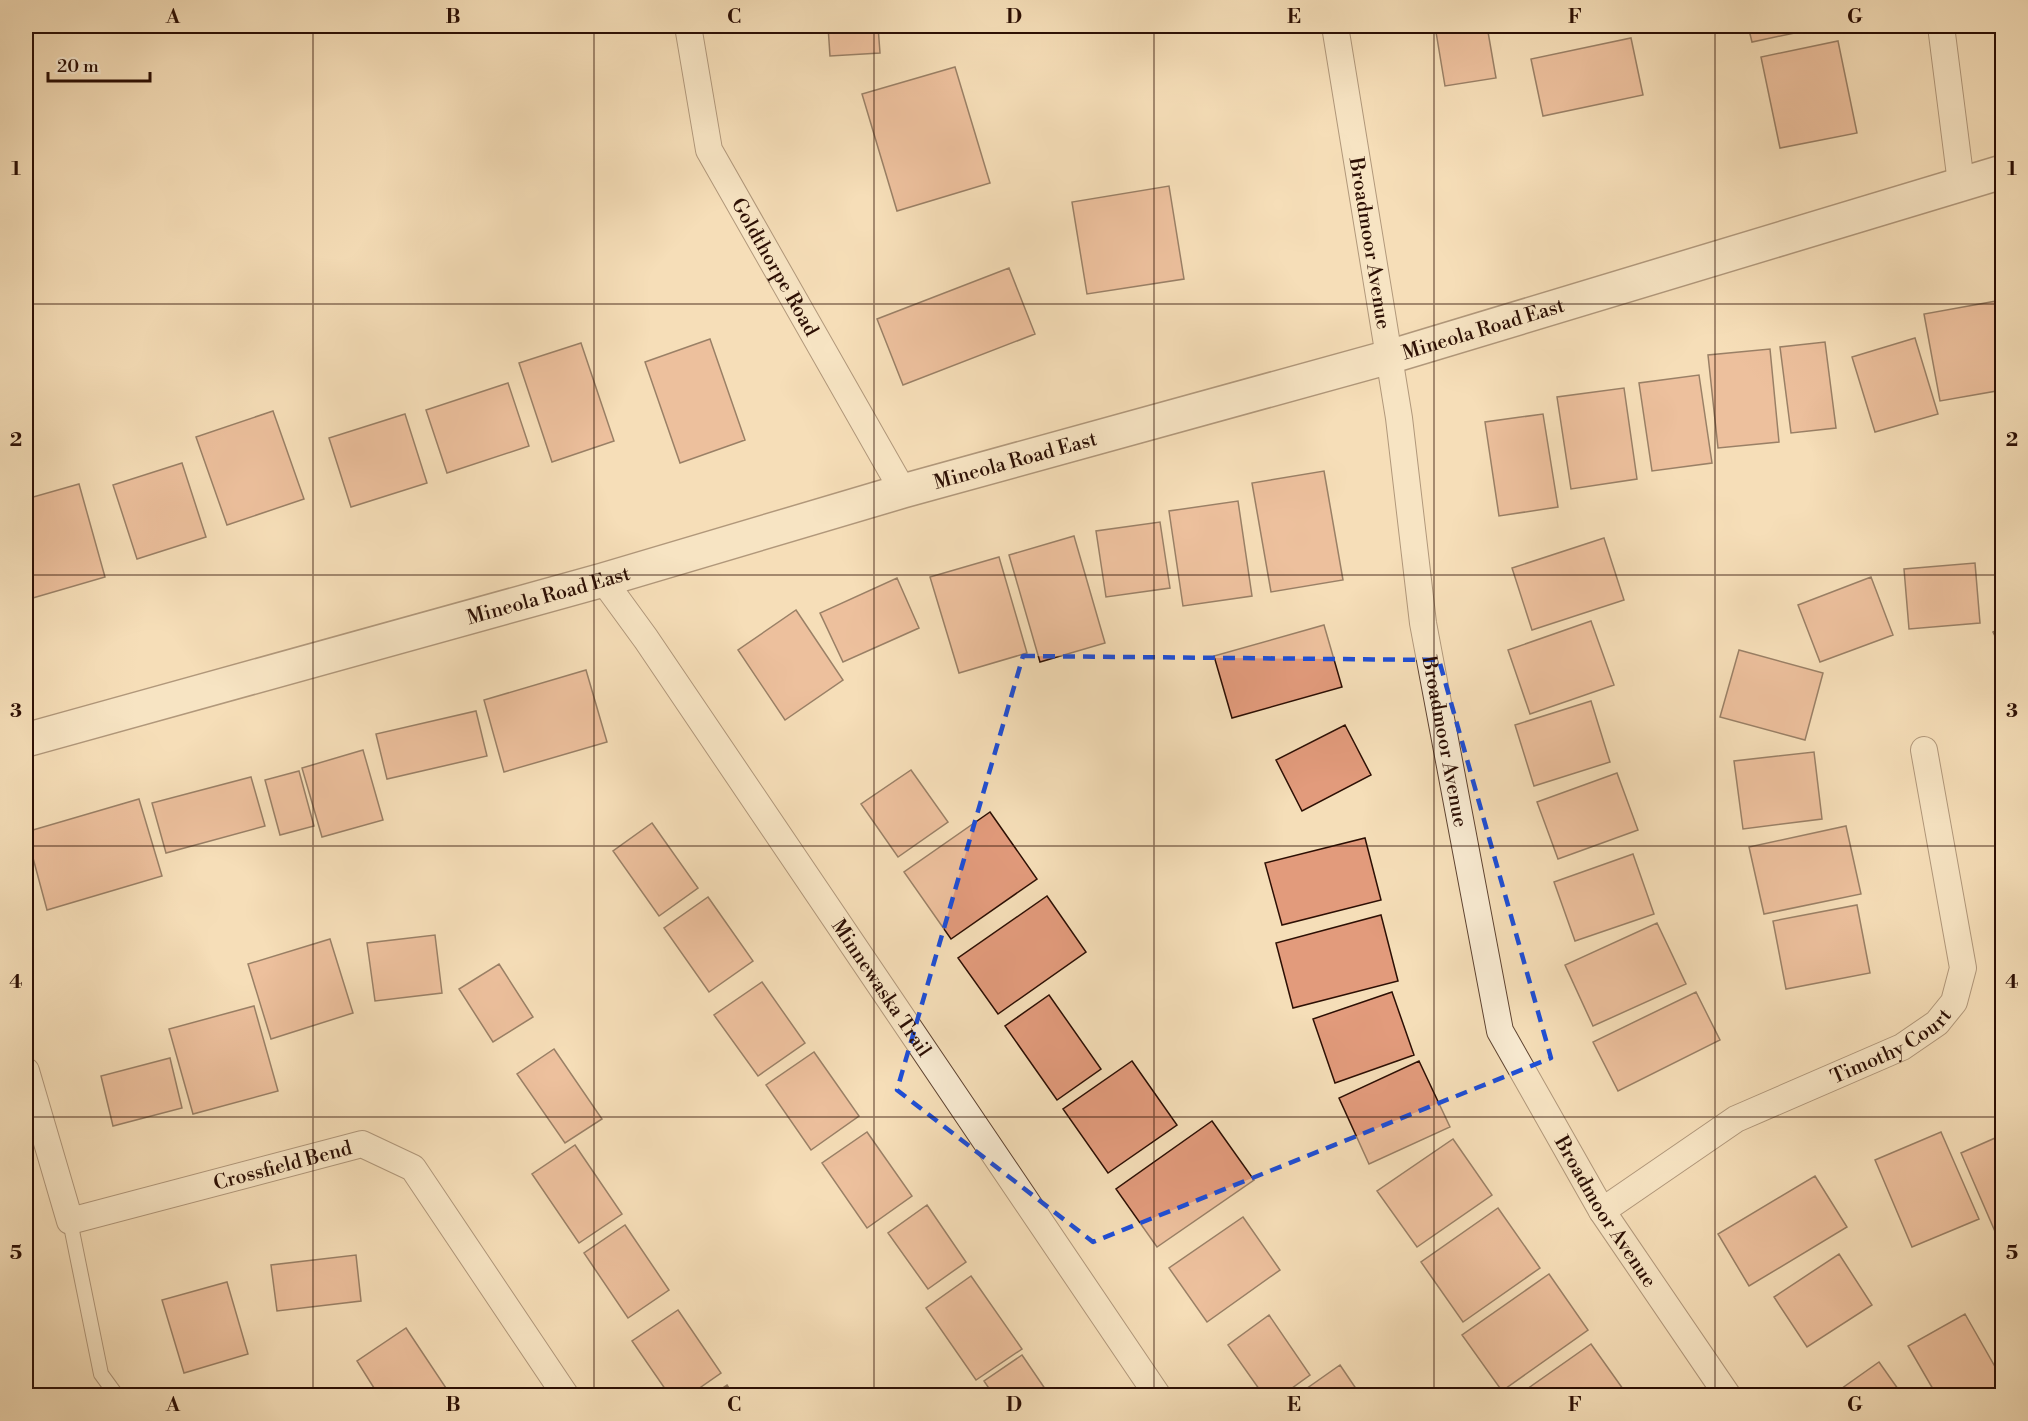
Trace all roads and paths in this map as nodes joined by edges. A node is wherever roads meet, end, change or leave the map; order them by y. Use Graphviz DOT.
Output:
graph roads {
  1 [pos="688,26"];
  2 [pos="1335,26"];
  3 [pos="1941,26"];
  4 [pos="2002,172"];
  5 [pos="1961,183"];
  6 [pos="1389,357"];
  7 [pos="903,491"];
  8 [pos="603,580"];
  9 [pos="26,740"];
  10 [pos="1924,750"];
  11 [pos="26,1071"];
  12 [pos="1602,1211"];
  13 [pos="70,1221"];
  14 [pos="117,1395"];
  15 [pos="566,1395"];
  16 [pos="1158,1395"];
  17 [pos="1728,1395"];
  1 -- 7 [label="street, Goldthorpe Road"];
  2 -- 6 [label="street, Broadmoor Avenue"];
  3 -- 5 [label="street"];
  4 -- 5 [label="street, Mineola Road East"];
  5 -- 6 [label="street, Mineola Road East"];
  6 -- 7 [label="street, Mineola Road East"];
  6 -- 12 [label="street, Broadmoor Avenue"];
  7 -- 8 [label="street, Mineola Road East"];
  8 -- 9 [label="street, Mineola Road East"];
  8 -- 16 [label="street, Minnewaska Trail"];
  10 -- 12 [label="street, Timothy Court"];
  11 -- 13 [label="street"];
  12 -- 17 [label="street, Broadmoor Avenue"];
  13 -- 14 [label="lane"];
  13 -- 15 [label="street, Crossfield Bend"];
}
